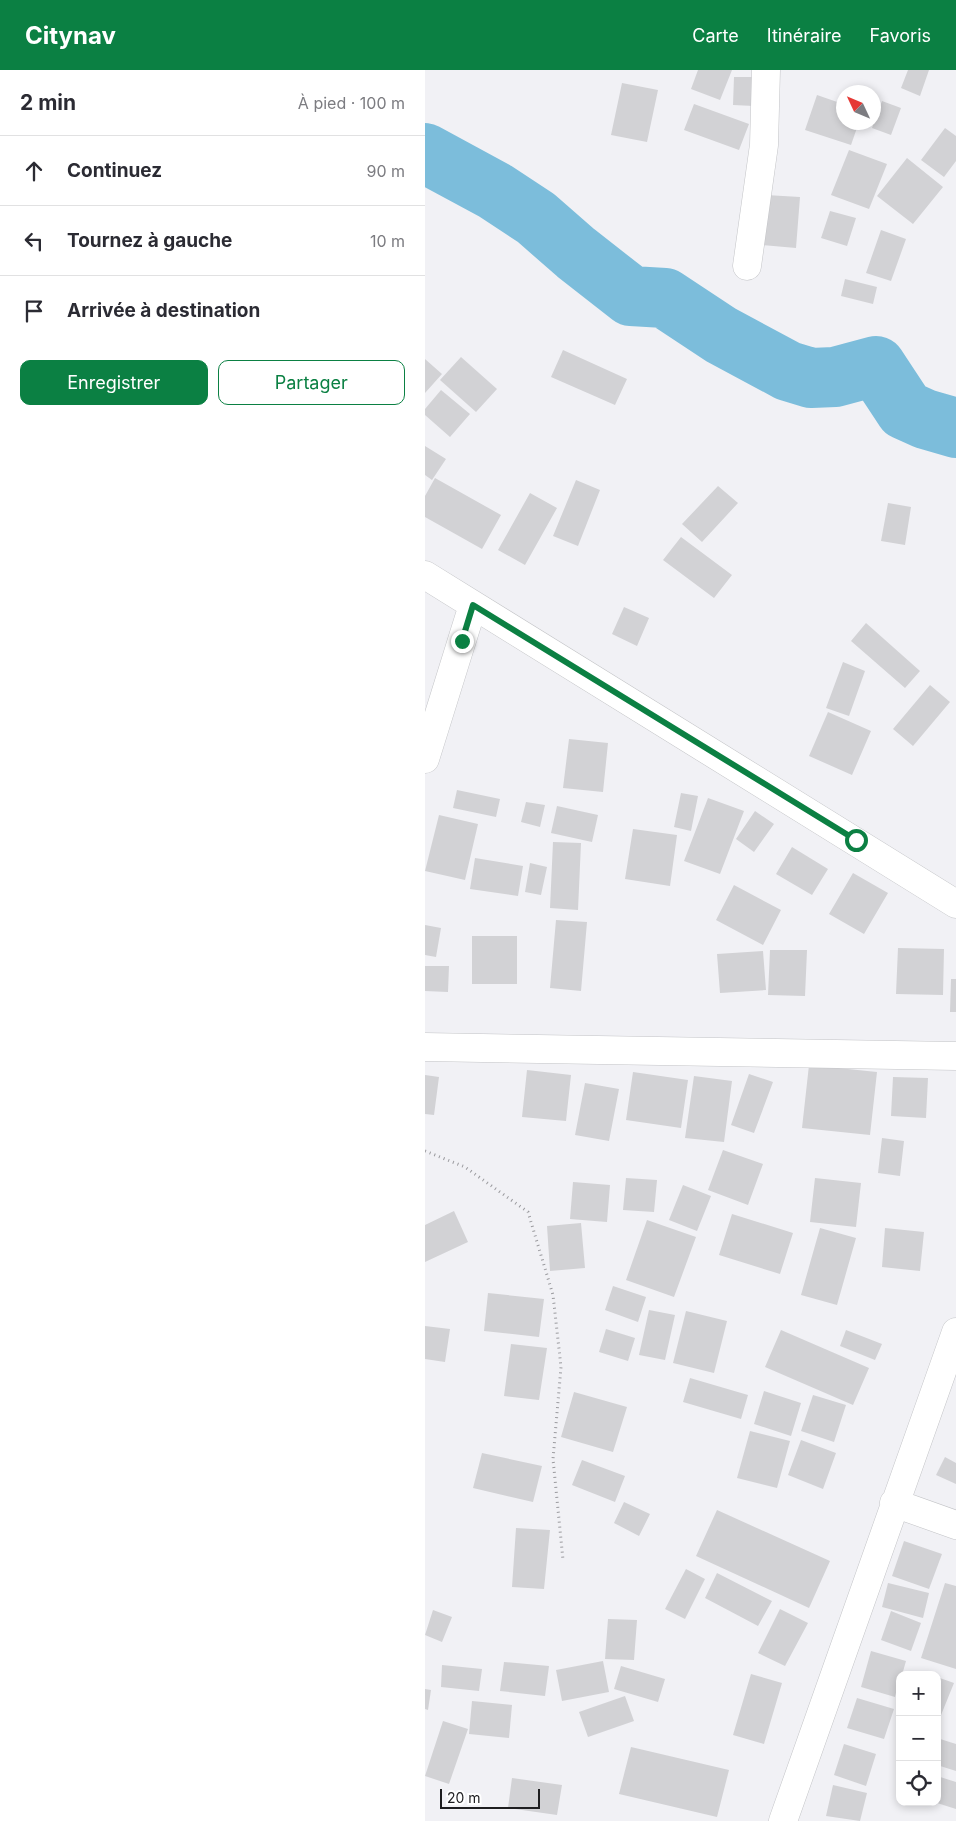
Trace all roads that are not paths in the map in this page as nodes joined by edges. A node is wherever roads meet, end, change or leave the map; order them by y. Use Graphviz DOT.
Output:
graph roads {
  1 [pos="766,70"];
  2 [pos="747,266"];
  3 [pos="425,575"];
  4 [pos="473,605"];
  5 [pos="435,694"];
  6 [pos="425,759"];
  7 [pos="956,904"];
  8 [pos="425,1047"];
  9 [pos="956,1056"];
  10 [pos="956,1332"];
  11 [pos="894,1503"];
  12 [pos="956,1525"];
  13 [pos="783,1821"];
  1 -- 2 [label="street"];
  3 -- 4 [label="street"];
  4 -- 5 [label="street"];
  4 -- 7 [label="street"];
  5 -- 6 [label="street"];
  8 -- 9 [label="street"];
  10 -- 11 [label="street"];
  11 -- 12 [label="street"];
  11 -- 13 [label="street"];
}
